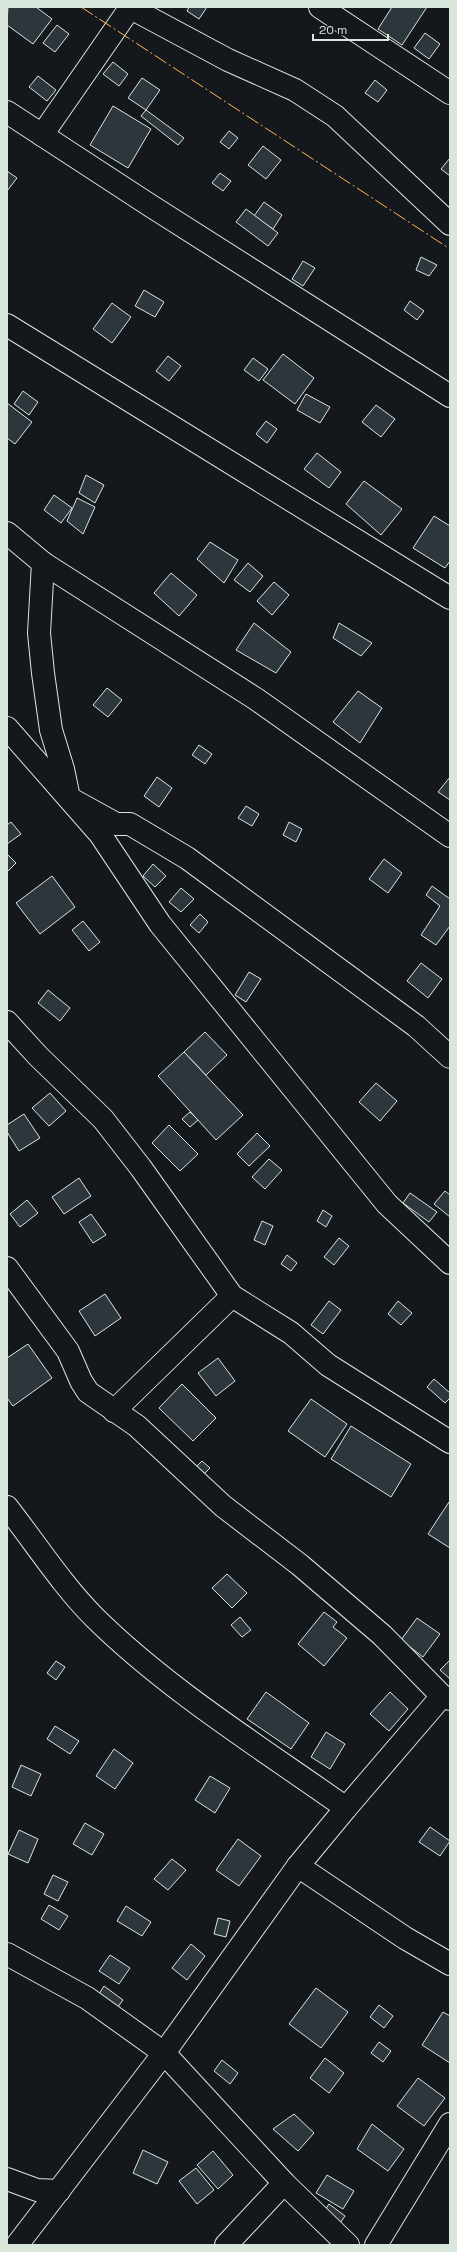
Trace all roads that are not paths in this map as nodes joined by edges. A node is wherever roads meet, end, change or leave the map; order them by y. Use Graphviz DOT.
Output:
graph roads {
  1 [pos="129,7"];
  2 [pos="320,7"];
  3 [pos="450,93"];
  4 [pos="7,112"];
  5 [pos="42,135"];
  6 [pos="450,224"];
  7 [pos="7,325"];
  8 [pos="450,396"];
  9 [pos="7,533"];
  10 [pos="42,563"];
  11 [pos="450,598"];
  12 [pos="7,728"];
  13 [pos="69,798"];
  14 [pos="450,836"];
  15 [pos="7,1022"];
  16 [pos="450,1057"];
  17 [pos="450,1263"];
  18 [pos="7,1268"];
  19 [pos="232,1296"];
  20 [pos="114,1411"];
  21 [pos="450,1442"];
  22 [pos="7,1507"];
  23 [pos="446,1698"];
  24 [pos="346,1808"];
  25 [pos="298,1866"];
  26 [pos="7,1954"];
  27 [pos="450,1964"];
  28 [pos="164,2054"];
  29 [pos="450,2124"];
  30 [pos="7,2179"];
  31 [pos="284,2183"];
  32 [pos="60,2191"];
  33 [pos="17,2245"];
  34 [pos="226,2245"];
  35 [pos="348,2245"];
  36 [pos="376,2245"];
  1 -- 5 [label="street"];
  1 -- 6 [label="street"];
  2 -- 3 [label="street"];
  4 -- 5 [label="street"];
  5 -- 8 [label="street"];
  7 -- 11 [label="street"];
  9 -- 10 [label="street"];
  10 -- 13 [label="street"];
  10 -- 14 [label="street"];
  12 -- 13 [label="street"];
  13 -- 16 [label="street"];
  13 -- 17 [label="street"];
  15 -- 19 [label="street"];
  18 -- 20 [label="street"];
  19 -- 20 [label="street"];
  19 -- 21 [label="street"];
  20 -- 23 [label="street"];
  22 -- 24 [label="street"];
  23 -- 24 [label="street"];
  24 -- 25 [label="street"];
  25 -- 27 [label="street"];
  25 -- 28 [label="street"];
  26 -- 28 [label="street"];
  28 -- 31 [label="street"];
  28 -- 32 [label="street"];
  29 -- 36 [label="street"];
  30 -- 32 [label="street"];
  31 -- 34 [label="street"];
  31 -- 35 [label="street"];
  32 -- 33 [label="street"];
}
